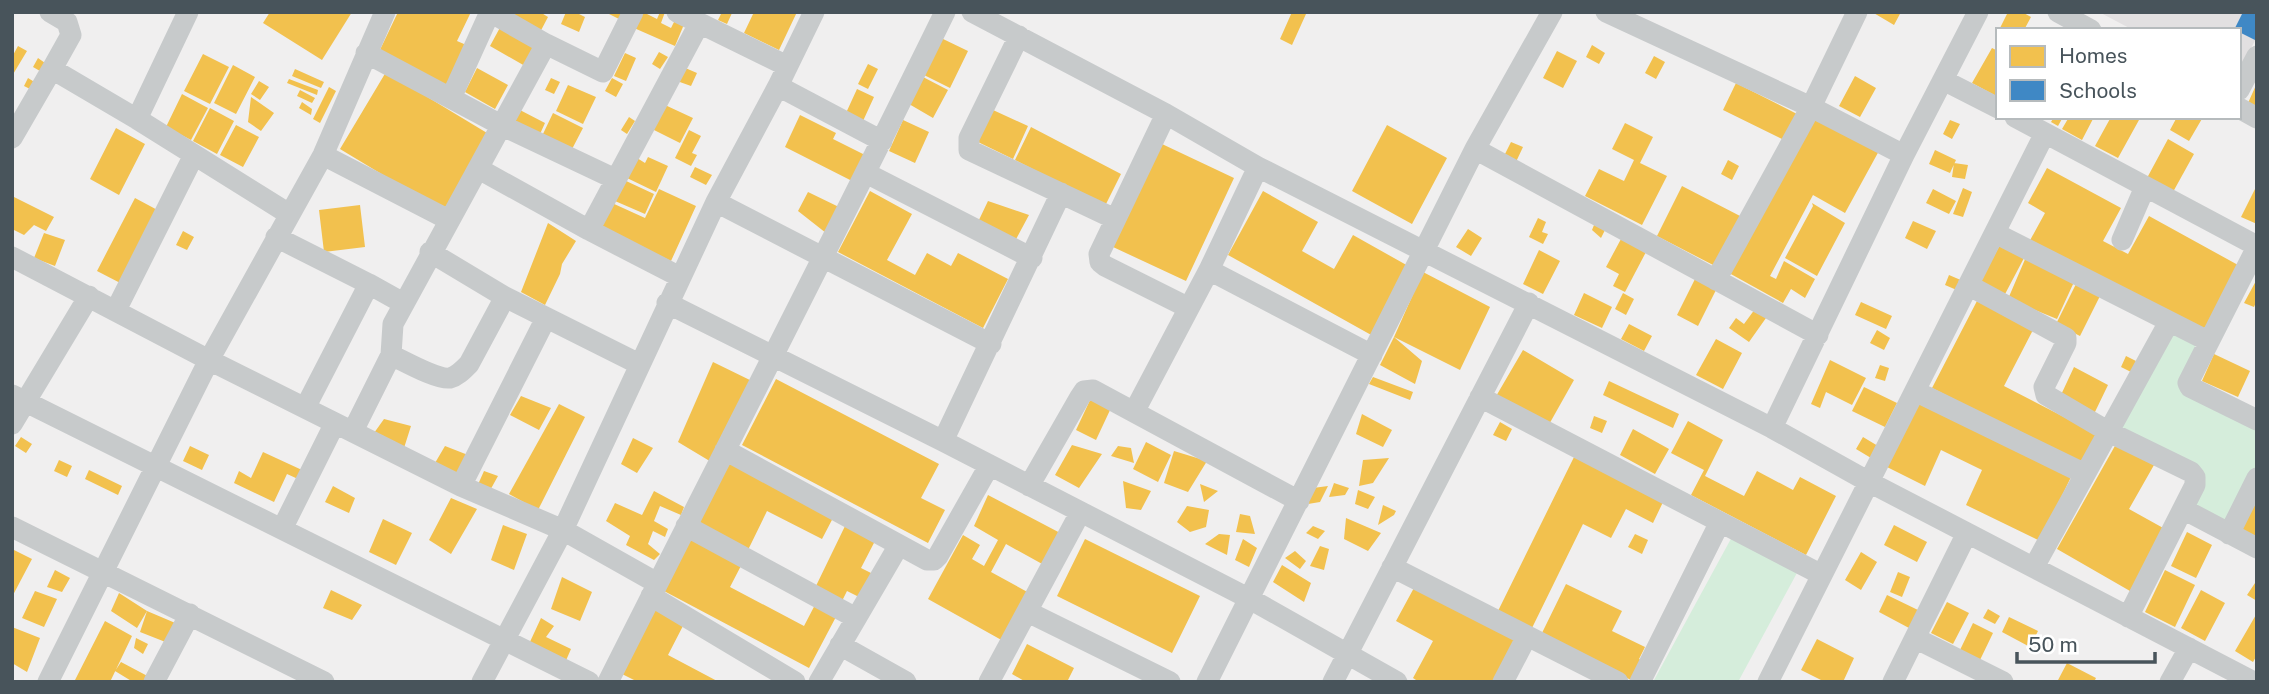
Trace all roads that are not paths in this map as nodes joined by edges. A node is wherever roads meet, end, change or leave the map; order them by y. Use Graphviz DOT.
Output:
graph roads {
  1 [pos="50,12"];
  2 [pos="188,12"];
  3 [pos="385,12"];
  4 [pos="490,12"];
  5 [pos="633,12"];
  6 [pos="677,12"];
  7 [pos="814,12"];
  8 [pos="945,12"];
  9 [pos="972,12"];
  10 [pos="1552,12"];
  11 [pos="1606,12"];
  12 [pos="1857,12"];
  13 [pos="1978,12"];
  14 [pos="2058,12"];
  15 [pos="699,24"];
  16 [pos="2087,28"];
  17 [pos="1019,36"];
  18 [pos="545,44"];
  19 [pos="366,53"];
  20 [pos="2257,56"];
  21 [pos="787,66"];
  22 [pos="51,69"];
  23 [pos="1945,80"];
  24 [pos="778,86"];
  25 [pos="2241,86"];
  26 [pos="451,98"];
  27 [pos="1811,107"];
  28 [pos="1996,107"];
  29 [pos="2241,109"];
  30 [pos="1166,114"];
  31 [pos="2257,118"];
  32 [pos="137,119"];
  33 [pos="2019,119"];
  34 [pos="501,125"];
  35 [pos="2045,133"];
  36 [pos="12,138"];
  37 [pos="882,141"];
  38 [pos="1475,149"];
  39 [pos="194,155"];
  40 [pos="323,155"];
  41 [pos="1905,155"];
  42 [pos="1258,167"];
  43 [pos="479,169"];
  44 [pos="866,173"];
  45 [pos="615,180"];
  46 [pos="2145,187"];
  47 [pos="1062,193"];
  48 [pos="716,202"];
  49 [pos="289,214"];
  50 [pos="1115,219"];
  51 [pos="449,220"];
  52 [pos="589,230"];
  53 [pos="1995,233"];
  54 [pos="276,237"];
  55 [pos="2122,240"];
  56 [pos="2257,246"];
  57 [pos="1424,251"];
  58 [pos="430,253"];
  59 [pos="12,257"];
  60 [pos="821,257"];
  61 [pos="1032,258"];
  62 [pos="1209,270"];
  63 [pos="680,277"];
  64 [pos="1716,280"];
  65 [pos="369,284"];
  66 [pos="1968,285"];
  67 [pos="89,296"];
  68 [pos="505,298"];
  69 [pos="403,303"];
  70 [pos="667,303"];
  71 [pos="1529,303"];
  72 [pos="1189,309"];
  73 [pos="116,310"];
  74 [pos="546,318"];
  75 [pos="2169,322"];
  76 [pos="1818,335"];
  77 [pos="2208,341"];
  78 [pos="991,344"];
  79 [pos="391,355"];
  80 [pos="1373,355"];
  81 [pos="774,356"];
  82 [pos="209,360"];
  83 [pos="639,364"];
  84 [pos="1914,391"];
  85 [pos="1480,397"];
  86 [pos="19,398"];
  87 [pos="305,408"];
  88 [pos="1134,412"];
  89 [pos="2257,420"];
  90 [pos="12,424"];
  91 [pos="344,427"];
  92 [pos="1772,428"];
  93 [pos="2109,432"];
  94 [pos="943,441"];
  95 [pos="725,450"];
  96 [pos="989,466"];
  97 [pos="157,467"];
  98 [pos="2085,474"];
  99 [pos="2257,478"];
  100 [pos="1869,482"];
  101 [pos="461,486"];
  102 [pos="1029,486"];
  103 [pos="1299,501"];
  104 [pos="2183,509"];
  105 [pos="1080,513"];
  106 [pos="1720,522"];
  107 [pos="686,526"];
  108 [pos="12,527"];
  109 [pos="282,529"];
  110 [pos="563,530"];
  111 [pos="1967,533"];
  112 [pos="2229,534"];
  113 [pos="899,545"];
  114 [pos="2257,548"];
  115 [pos="1392,567"];
  116 [pos="2034,568"];
  117 [pos="104,571"];
  118 [pos="1822,575"];
  119 [pos="654,590"];
  120 [pos="1250,599"];
  121 [pos="1028,612"];
  122 [pos="190,614"];
  123 [pos="2128,617"];
  124 [pos="856,618"];
  125 [pos="1527,636"];
  126 [pos="1915,638"];
  127 [pos="505,641"];
  128 [pos="840,645"];
  129 [pos="2189,648"];
  130 [pos="1347,653"];
  131 [pos="290,674"];
  132 [pos="48,682"];
  133 [pos="154,682"];
  134 [pos="324,682"];
  135 [pos="482,682"];
  136 [pos="589,682"];
  137 [pos="608,682"];
  138 [pos="795,682"];
  139 [pos="819,682"];
  140 [pos="906,682"];
  141 [pos="989,682"];
  142 [pos="1170,682"];
  143 [pos="1207,682"];
  144 [pos="1333,682"];
  145 [pos="1397,682"];
  146 [pos="1503,682"];
  147 [pos="1618,682"];
  148 [pos="1640,682"];
  149 [pos="1768,682"];
  150 [pos="1893,682"];
  151 [pos="2003,682"];
  152 [pos="2170,682"];
  153 [pos="2254,682"];
  1 -- 22 [label="street"];
  2 -- 32 [label="street"];
  3 -- 19 [label="street"];
  4 -- 18 [label="street"];
  4 -- 26 [label="street"];
  5 -- 18 [label="street"];
  6 -- 15 [label="street"];
  7 -- 21 [label="street"];
  8 -- 37 [label="street"];
  9 -- 17 [label="street"];
  10 -- 38 [label="street"];
  11 -- 27 [label="street"];
  12 -- 27 [label="street"];
  13 -- 23 [label="street"];
  14 -- 16 [label="street"];
  15 -- 21 [label="street"];
  15 -- 45 [label="street"];
  17 -- 30 [label="street"];
  17 -- 47 [label="street"];
  18 -- 34 [label="street"];
  19 -- 26 [label="street"];
  19 -- 40 [label="street"];
  20 -- 25 [label="street"];
  21 -- 24 [label="street"];
  22 -- 32 [label="street"];
  22 -- 36 [label="street"];
  23 -- 28 [label="street"];
  23 -- 41 [label="street"];
  24 -- 37 [label="street"];
  24 -- 48 [label="street"];
  26 -- 34 [label="street"];
  27 -- 41 [label="street"];
  27 -- 64 [label="street"];
  29 -- 31 [label="street"];
  30 -- 42 [label="street"];
  30 -- 50 [label="street"];
  32 -- 39 [label="street"];
  33 -- 35 [label="street"];
  34 -- 43 [label="street"];
  34 -- 45 [label="street"];
  35 -- 46 [label="street"];
  35 -- 53 [label="street"];
  37 -- 44 [label="street"];
  38 -- 57 [label="street"];
  38 -- 64 [label="street"];
  39 -- 49 [label="street"];
  39 -- 73 [label="street"];
  40 -- 49 [label="street"];
  40 -- 51 [label="street"];
  41 -- 76 [label="street"];
  42 -- 57 [label="street"];
  42 -- 62 [label="street"];
  43 -- 51 [label="street"];
  43 -- 52 [label="street"];
  44 -- 60 [label="street"];
  44 -- 61 [label="street"];
  45 -- 52 [label="street"];
  46 -- 55 [label="street"];
  46 -- 56 [label="street"];
  47 -- 50 [label="street"];
  47 -- 61 [label="street"];
  48 -- 60 [label="street"];
  48 -- 63 [label="street"];
  49 -- 54 [label="street"];
  50 -- 72 [label="street"];
  51 -- 58 [label="street"];
  52 -- 63 [label="street"];
  53 -- 66 [label="street"];
  53 -- 75 [label="street"];
  54 -- 65 [label="street"];
  54 -- 82 [label="street"];
  56 -- 77 [label="street"];
  57 -- 71 [label="street"];
  57 -- 80 [label="street"];
  58 -- 68 [label="street"];
  58 -- 69 [label="street"];
  59 -- 67 [label="street"];
  60 -- 78 [label="street"];
  60 -- 81 [label="street"];
  61 -- 78 [label="street"];
  62 -- 72 [label="street"];
  62 -- 80 [label="street"];
  63 -- 70 [label="street"];
  64 -- 76 [label="street"];
  65 -- 69 [label="street"];
  65 -- 87 [label="street"];
  66 -- 84 [label="street"];
  66 -- 93 [label="street"];
  67 -- 73 [label="street"];
  67 -- 86 [label="street"];
  68 -- 74 [label="street"];
  68 -- 79 [label="street"];
  69 -- 79 [label="street"];
  70 -- 81 [label="street"];
  70 -- 83 [label="street"];
  71 -- 85 [label="street"];
  71 -- 92 [label="street"];
  72 -- 88 [label="street"];
  73 -- 82 [label="street"];
  74 -- 83 [label="street"];
  74 -- 101 [label="street"];
  75 -- 77 [label="street"];
  75 -- 93 [label="street"];
  76 -- 92 [label="street"];
  77 -- 89 [label="street"];
  78 -- 94 [label="street"];
  79 -- 91 [label="street"];
  80 -- 103 [label="street"];
  81 -- 94 [label="street"];
  81 -- 95 [label="street"];
  82 -- 87 [label="street"];
  82 -- 97 [label="street"];
  83 -- 110 [label="street"];
  84 -- 98 [label="street"];
  84 -- 100 [label="street"];
  85 -- 106 [label="street"];
  85 -- 115 [label="street"];
  86 -- 90 [label="street"];
  86 -- 97 [label="street"];
  87 -- 91 [label="street"];
  88 -- 102 [label="street"];
  88 -- 103 [label="street"];
  91 -- 101 [label="street"];
  91 -- 109 [label="street"];
  92 -- 100 [label="street"];
  93 -- 98 [label="street"];
  93 -- 104 [label="street"];
  94 -- 96 [label="street"];
  95 -- 107 [label="street"];
  95 -- 113 [label="street"];
  96 -- 102 [label="street"];
  96 -- 113 [label="street"];
  97 -- 109 [label="street"];
  97 -- 117 [label="street"];
  98 -- 116 [label="street"];
  99 -- 112 [label="street"];
  100 -- 111 [label="street"];
  100 -- 118 [label="street"];
  101 -- 110 [label="street"];
  102 -- 105 [label="street"];
  103 -- 120 [label="street"];
  104 -- 112 [label="street"];
  104 -- 123 [label="street"];
  105 -- 120 [label="street"];
  105 -- 121 [label="street"];
  106 -- 118 [label="street"];
  106 -- 148 [label="street"];
  107 -- 119 [label="street"];
  107 -- 124 [label="street"];
  108 -- 117 [label="street"];
  109 -- 127 [label="street"];
  110 -- 119 [label="street"];
  110 -- 127 [label="street"];
  111 -- 116 [label="street"];
  111 -- 126 [label="street"];
  112 -- 114 [label="street"];
  113 -- 124 [label="street"];
  115 -- 125 [label="street"];
  115 -- 130 [label="street"];
  116 -- 123 [label="street"];
  117 -- 122 [label="street"];
  117 -- 132 [label="street"];
  118 -- 149 [label="street"];
  119 -- 137 [label="street"];
  119 -- 138 [label="street"];
  120 -- 130 [label="street"];
  120 -- 143 [label="street"];
  121 -- 141 [label="street"];
  121 -- 142 [label="street"];
  122 -- 131 [label="street"];
  122 -- 133 [label="street"];
  123 -- 129 [label="street"];
  124 -- 128 [label="street"];
  125 -- 146 [label="street"];
  125 -- 147 [label="street"];
  126 -- 150 [label="street"];
  126 -- 151 [label="street"];
  127 -- 135 [label="street"];
  127 -- 136 [label="street"];
  128 -- 139 [label="street"];
  128 -- 140 [label="street"];
  129 -- 152 [label="street"];
  129 -- 153 [label="street"];
  130 -- 144 [label="street"];
  130 -- 145 [label="street"];
  131 -- 134 [label="street"];
}
